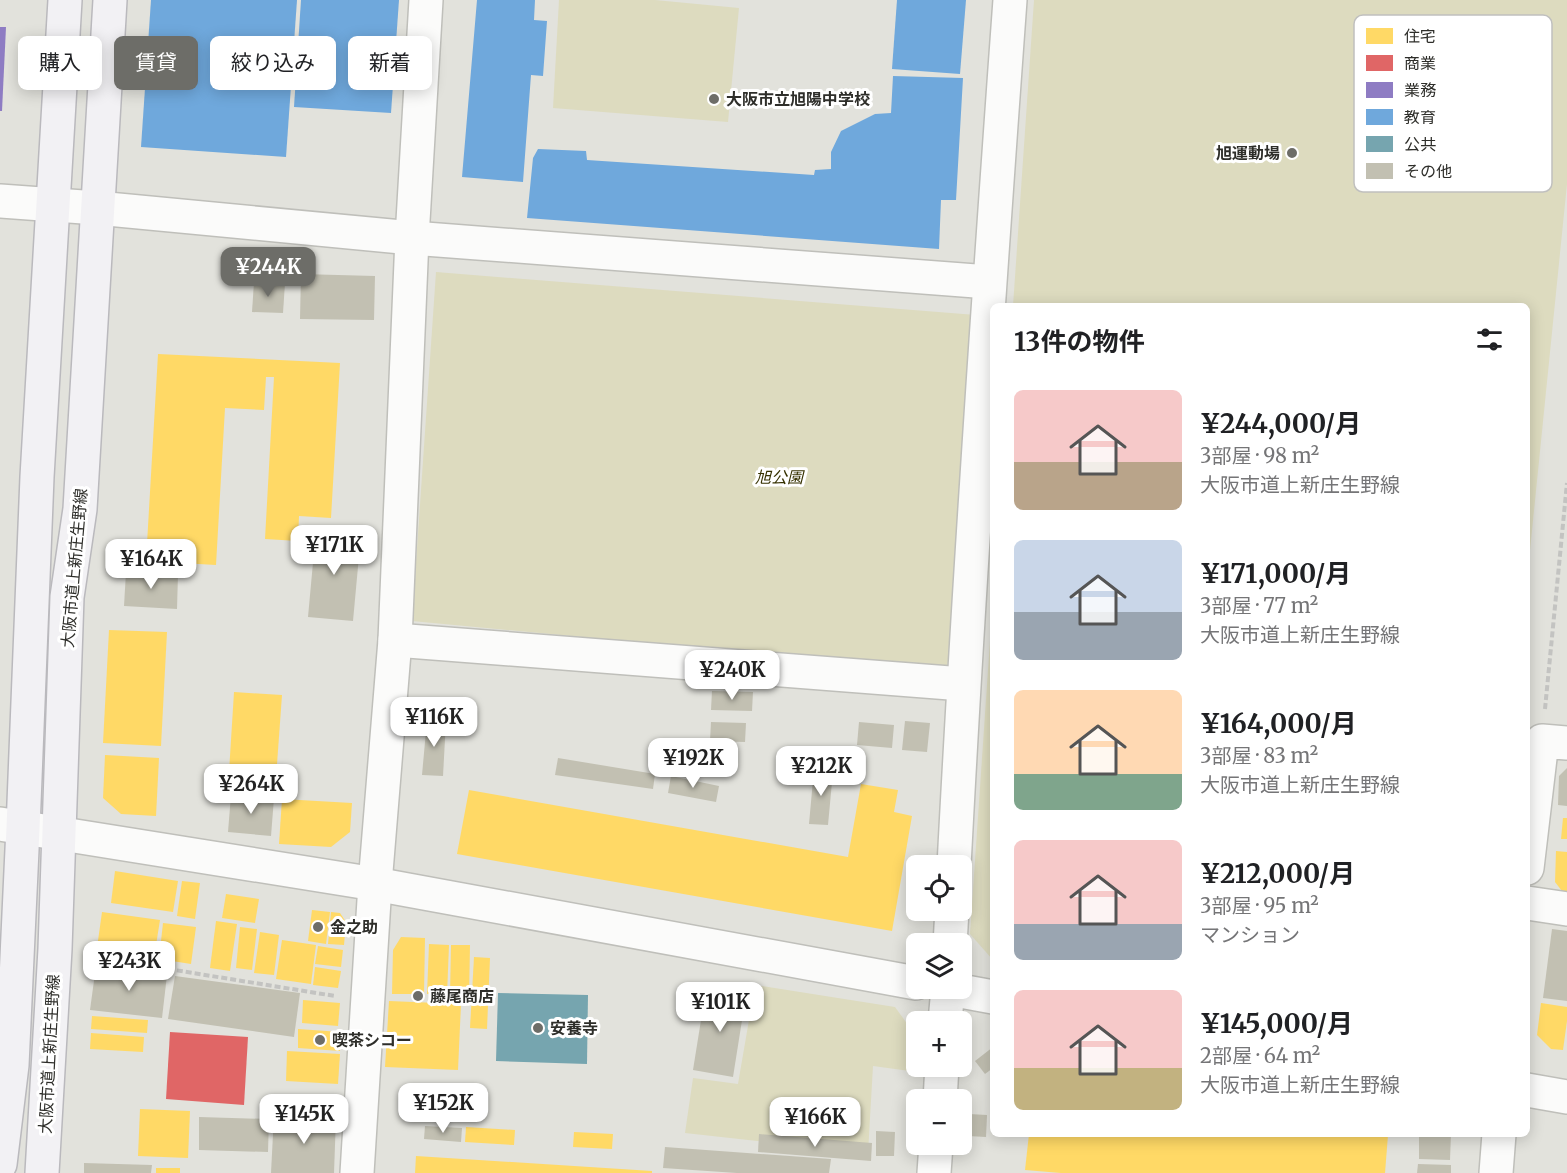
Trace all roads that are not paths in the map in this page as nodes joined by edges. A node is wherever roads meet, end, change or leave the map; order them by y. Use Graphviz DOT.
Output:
graph roads {
  1 [pos="65,0"];
  2 [pos="110,0"];
  3 [pos="426,0"];
  4 [pos="1010,0"];
  5 [pos="0,201"];
  6 [pos="54,204"];
  7 [pos="98,208"];
  8 [pos="412,238"];
  9 [pos="989,282"];
  10 [pos="395,640"];
  11 [pos="963,684"];
  12 [pos="1555,742"];
  13 [pos="12,826"];
  14 [pos="59,834"];
  15 [pos="1530,854"];
  16 [pos="955,855"];
  17 [pos="375,884"];
  18 [pos="1530,903"];
  19 [pos="1567,909"];
  20 [pos="906,981"];
  21 [pos="972,993"];
  22 [pos="990,996"];
  23 [pos="1530,1091"];
  24 [pos="1567,1097"];
  25 [pos="1499,1137"];
  26 [pos="935,1155"];
  27 [pos="0,1164"];
  28 [pos="42,1173"];
  29 [pos="357,1173"];
  30 [pos="934,1173"];
  31 [pos="1496,1173"];
  1 -- 6 [label="main road"];
  2 -- 7 [label="main road, 大阪市道上新庄生野線"];
  3 -- 8 [label="street"];
  4 -- 9 [label="street"];
  5 -- 6 [label="street"];
  6 -- 7 [label="street"];
  6 -- 13 [label="main road"];
  7 -- 8 [label="street"];
  7 -- 14 [label="main road, 大阪市道上新庄生野線"];
  8 -- 9 [label="street"];
  8 -- 10 [label="street"];
  9 -- 11 [label="street"];
  10 -- 11 [label="street"];
  10 -- 17 [label="street"];
  11 -- 16 [label="street"];
  12 -- 15 [label="street"];
  13 -- 14 [label="street"];
  13 -- 27 [label="main road"];
  14 -- 17 [label="street"];
  14 -- 28 [label="main road, 大阪市道上新庄生野線"];
  17 -- 20 [label="street"];
  17 -- 29 [label="street"];
  18 -- 19 [label="street"];
  21 -- 22 [label="street"];
  23 -- 24 [label="street"];
  25 -- 31 [label="street"];
  26 -- 30 [label="street"];
}
